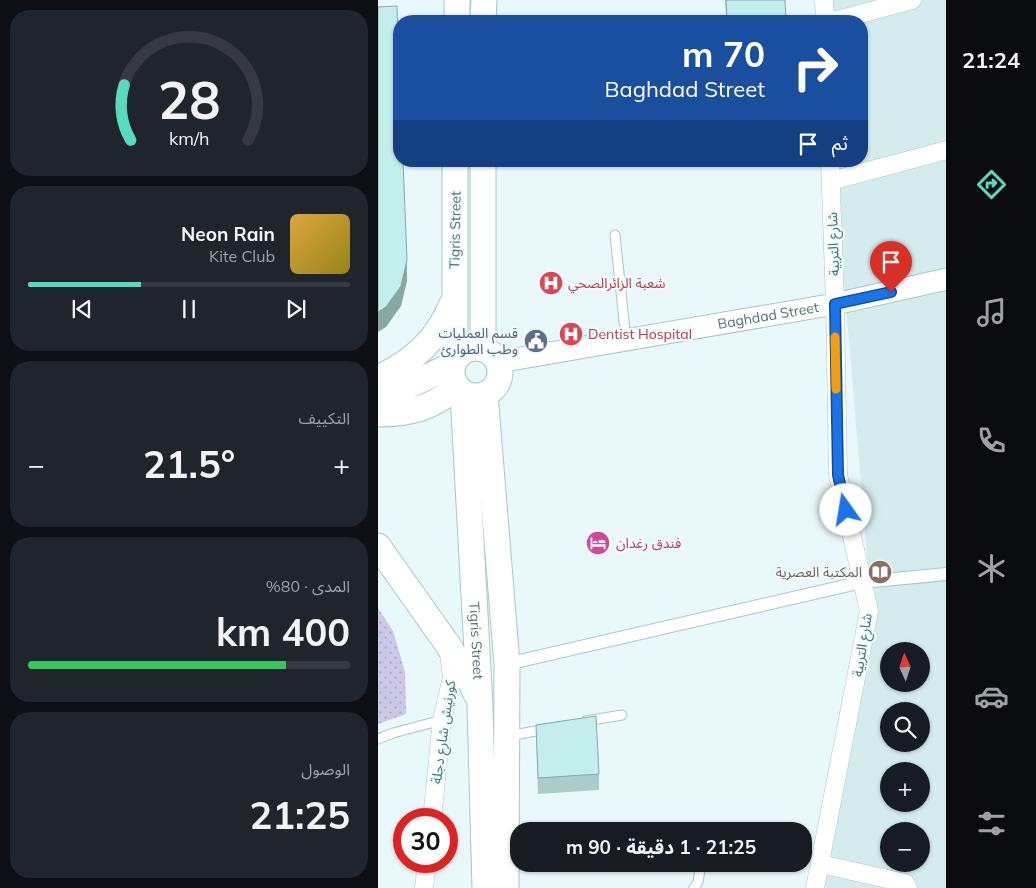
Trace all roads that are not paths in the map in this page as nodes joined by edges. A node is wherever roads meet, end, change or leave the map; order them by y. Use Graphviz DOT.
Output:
graph roads {
  1 [pos="457,0"];
  2 [pos="484,0"];
  3 [pos="824,0"];
  4 [pos="912,0"];
  5 [pos="457,15"];
  6 [pos="484,15"];
  7 [pos="825,15"];
  8 [pos="856,15"];
  9 [pos="946,150"];
  10 [pos="455,167"];
  11 [pos="483,167"];
  12 [pos="830,167"];
  13 [pos="831,180"];
  14 [pos="615,235"];
  15 [pos="946,279"];
  16 [pos="454,300"];
  17 [pos="835,304"];
  18 [pos="626,340"];
  19 [pos="491,355"];
  20 [pos="378,378"];
  21 [pos="462,380"];
  22 [pos="378,398"];
  23 [pos="378,414"];
  24 [pos="378,546"];
  25 [pos="946,574"];
  26 [pos="862,582"];
  27 [pos="448,645"];
  28 [pos="507,664"];
  29 [pos="480,706"];
  30 [pos="622,714"];
  31 [pos="442,720"];
  32 [pos="574,724"];
  33 [pos="555,727"];
  34 [pos="507,736"];
  35 [pos="378,739"];
  36 [pos="433,808"];
  37 [pos="821,864"];
  38 [pos="700,872"];
  39 [pos="426,873"];
  40 [pos="424,888"];
  41 [pos="485,888"];
  42 [pos="506,888"];
  43 [pos="694,888"];
  44 [pos="815,888"];
  45 [pos="908,888"];
  1 -- 5 [label="main road"];
  2 -- 6 [label="main road"];
  3 -- 7 [label="street"];
  4 -- 8 [label="street"];
  9 -- 13 [label="street"];
  10 -- 16 [label="main road, Tigris Street"];
  11 -- 19 [label="main road, Tigris Street"];
  12 -- 13 [label="street, شارع التربية"];
  13 -- 17 [label="street, شارع التربية"];
  14 -- 18 [label="lane"];
  15 -- 17 [label="street, Baghdad Street"];
  16 -- 20 [label="main road"];
  16 -- 21 [label="main road, Tigris Street"];
  17 -- 18 [label="street, Baghdad Street"];
  17 -- 26 [label="street, شارع التربية"];
  18 -- 19 [label="street, Baghdad Street"];
  19 -- 21 [label="main road"];
  19 -- 21 [label="main road, Tigris Street"];
  21 -- 22 [label="main road"];
  21 -- 23 [label="main road"];
  21 -- 28 [label="main road, Tigris Street"];
  21 -- 29 [label="main road, Tigris Street"];
  24 -- 27 [label="main road"];
  25 -- 26 [label="street"];
  26 -- 28 [label="street"];
  26 -- 37 [label="street, شارع التربية"];
  27 -- 29 [label="main road"];
  27 -- 31 [label="street, كورنيش شارع دجلة"];
  28 -- 34 [label="main road, Tigris Street"];
  29 -- 41 [label="main road, Tigris Street"];
  30 -- 32 [label="lane"];
  31 -- 35 [label="lane"];
  31 -- 36 [label="street, كورنيش شارع دجلة"];
  33 -- 34 [label="lane"];
  34 -- 42 [label="main road, Tigris Street"];
  37 -- 44 [label="street, شارع التربية"];
  37 -- 45 [label="street"];
  38 -- 43 [label="lane"];
  39 -- 40 [label="street"];
}
